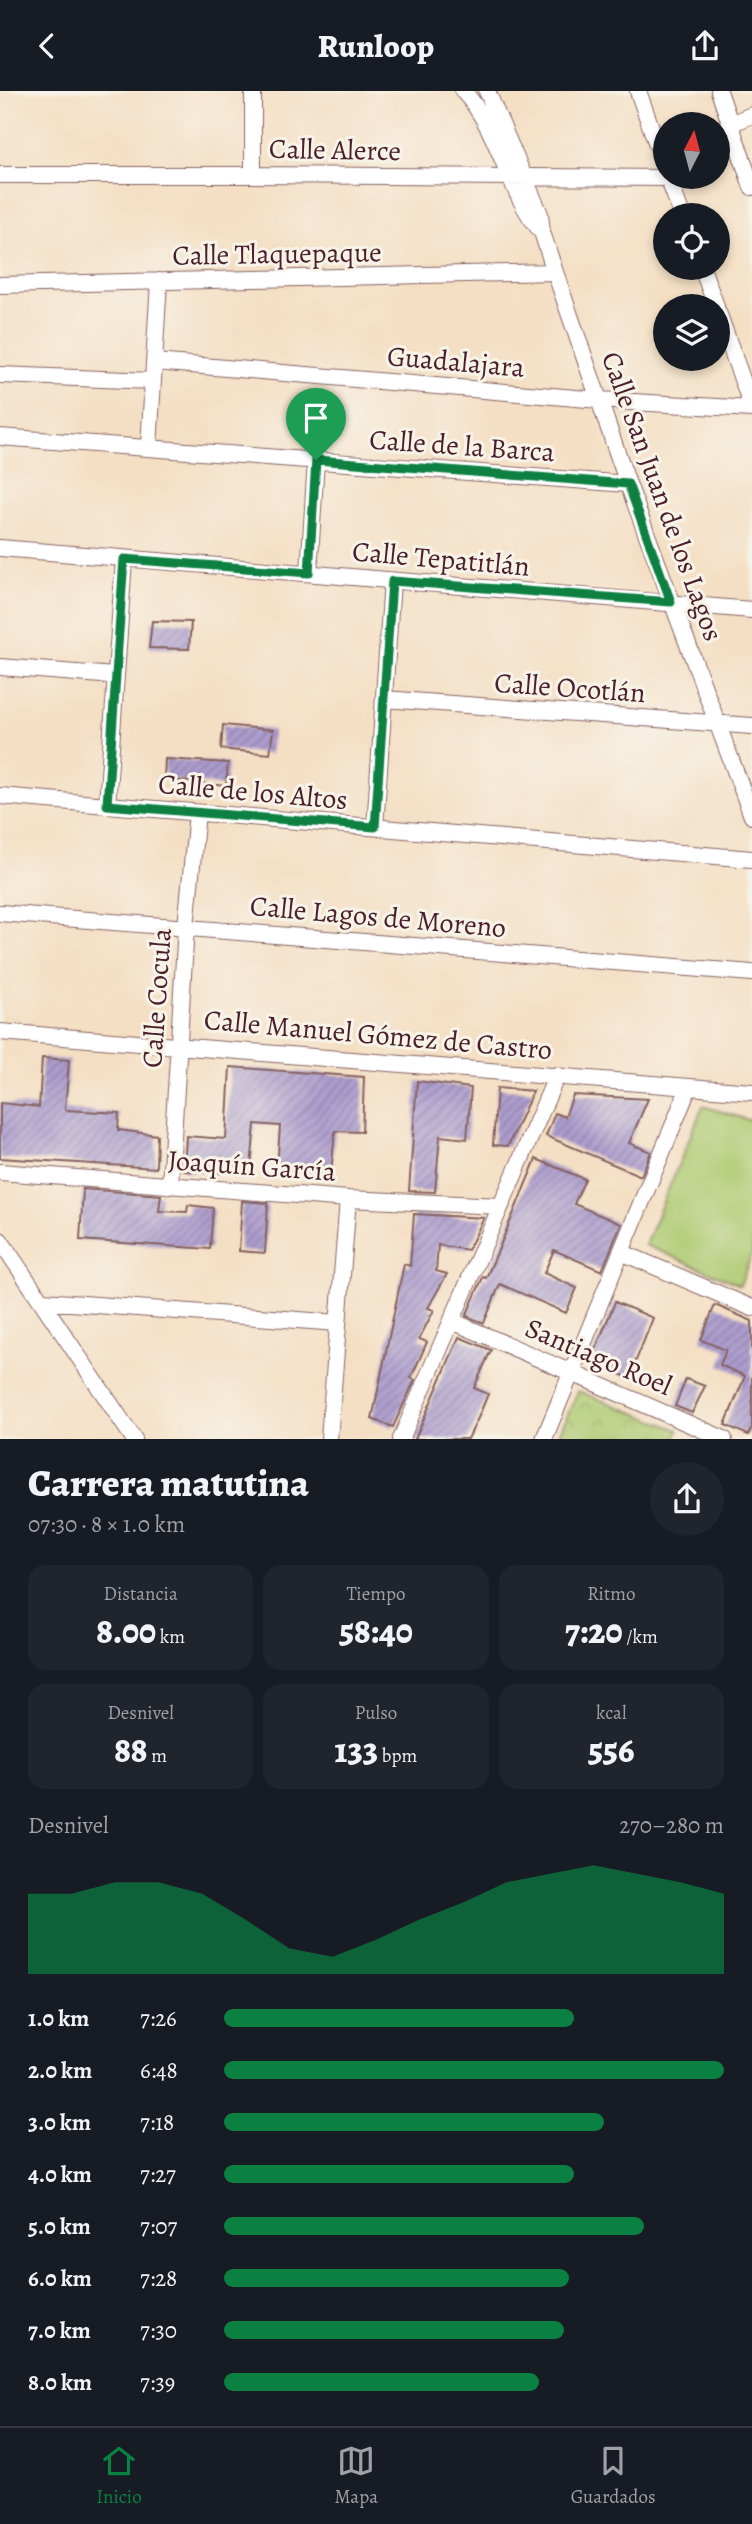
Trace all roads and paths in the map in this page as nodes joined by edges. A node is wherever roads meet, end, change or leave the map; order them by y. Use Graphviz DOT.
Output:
graph roads {
  1 [pos="253,91"];
  2 [pos="463,91"];
  3 [pos="487,91"];
  4 [pos="638,91"];
  5 [pos="719,91"];
  6 [pos="726,112"];
  7 [pos="752,115"];
  8 [pos="730,124"];
  9 [pos="653,132"];
  10 [pos="253,174"];
  11 [pos="653,174"];
  12 [pos="0,175"];
  13 [pos="517,178"];
  14 [pos="752,187"];
  15 [pos="555,272"];
  16 [pos="159,281"];
  17 [pos="0,285"];
  18 [pos="730,346"];
  19 [pos="155,362"];
  20 [pos="0,375"];
  21 [pos="153,381"];
  22 [pos="599,400"];
  23 [pos="752,408"];
  24 [pos="0,437"];
  25 [pos="149,447"];
  26 [pos="316,460"];
  27 [pos="628,484"];
  28 [pos="0,548"];
  29 [pos="124,559"];
  30 [pos="309,573"];
  31 [pos="392,581"];
  32 [pos="671,602"];
  33 [pos="752,610"];
  34 [pos="0,667"];
  35 [pos="115,676"];
  36 [pos="384,699"];
  37 [pos="719,724"];
  38 [pos="752,726"];
  39 [pos="0,796"];
  40 [pos="107,805"];
  41 [pos="197,813"];
  42 [pos="752,816"];
  43 [pos="375,827"];
  44 [pos="752,859"];
  45 [pos="0,913"];
  46 [pos="186,927"];
  47 [pos="752,974"];
  48 [pos="0,1032"];
  49 [pos="179,1045"];
  50 [pos="556,1075"];
  51 [pos="689,1087"];
  52 [pos="752,1092"];
  53 [pos="0,1172"];
  54 [pos="170,1186"];
  55 [pos="348,1199"];
  56 [pos="501,1206"];
  57 [pos="0,1240"];
  58 [pos="621,1252"];
  59 [pos="43,1301"];
  60 [pos="750,1302"];
  61 [pos="452,1321"];
  62 [pos="338,1323"];
  63 [pos="572,1373"];
  64 [pos="134,1439"];
  65 [pos="328,1439"];
  66 [pos="401,1439"];
  67 [pos="544,1439"];
  68 [pos="724,1439"];
  1 -- 10 [label="street"];
  2 -- 13 [label="street, Calle San Juan de los Lagos"];
  3 -- 13 [label="street, Calle San Juan de los Lagos"];
  4 -- 9 [label="street"];
  5 -- 6 [label="street"];
  7 -- 8 [label="street"];
  8 -- 14 [label="street"];
  10 -- 12 [label="street, Calle Alerce"];
  10 -- 13 [label="street, Calle Alerce"];
  11 -- 13 [label="street, Calle Alerce"];
  13 -- 15 [label="street, Calle San Juan de los Lagos"];
  15 -- 16 [label="street, Calle Tlaquepaque"];
  15 -- 22 [label="street, Calle San Juan de los Lagos"];
  16 -- 17 [label="street, Calle Tlaquepaque"];
  16 -- 19 [label="street"];
  18 -- 23 [label="street"];
  19 -- 21 [label="street"];
  19 -- 22 [label="street, Guadalajara"];
  20 -- 21 [label="street"];
  21 -- 25 [label="street"];
  22 -- 23 [label="street, Guadalajara"];
  22 -- 27 [label="street, Calle San Juan de los Lagos"];
  24 -- 25 [label="street, Calle de la Barca"];
  25 -- 26 [label="street, Calle de la Barca"];
  26 -- 27 [label="street, Calle de la Barca"];
  26 -- 30 [label="street"];
  27 -- 32 [label="street, Calle San Juan de los Lagos"];
  28 -- 29 [label="street, Calle Tepatitlán"];
  29 -- 30 [label="street, Calle Tepatitlán"];
  29 -- 35 [label="street"];
  30 -- 31 [label="street, Calle Tepatitlán"];
  31 -- 32 [label="street, Calle Tepatitlán"];
  31 -- 36 [label="street"];
  32 -- 33 [label="street, Calle Tepatitlán"];
  32 -- 37 [label="street, Calle San Juan de los Lagos"];
  34 -- 35 [label="street"];
  35 -- 40 [label="street"];
  36 -- 37 [label="street, Calle Ocotlán"];
  36 -- 43 [label="street"];
  37 -- 38 [label="street, Calle Ocotlán"];
  37 -- 42 [label="street, Calle San Juan de los Lagos"];
  39 -- 40 [label="street, Calle de los Altos"];
  40 -- 41 [label="street, Calle de los Altos"];
  41 -- 43 [label="street, Calle de los Altos"];
  41 -- 46 [label="street, Calle Cocula"];
  43 -- 44 [label="street, Calle de los Altos"];
  45 -- 46 [label="street, Calle Lagos de Moreno"];
  46 -- 47 [label="street, Calle Lagos de Moreno"];
  46 -- 49 [label="street, Calle Cocula"];
  48 -- 49 [label="street, Calle Manuel Gómez de Castro"];
  49 -- 50 [label="street, Calle Manuel Gómez de Castro"];
  49 -- 54 [label="street, Calle Cocula"];
  50 -- 51 [label="street, Calle Manuel Gómez de Castro"];
  50 -- 56 [label="street"];
  51 -- 52 [label="street, Calle Manuel Gómez de Castro"];
  51 -- 58 [label="street"];
  53 -- 54 [label="street, Joaquín García"];
  54 -- 55 [label="street, Joaquín García"];
  55 -- 56 [label="street, Joaquín García"];
  55 -- 62 [label="street"];
  56 -- 61 [label="street"];
  57 -- 59 [label="street"];
  58 -- 60 [label="street"];
  58 -- 63 [label="street"];
  59 -- 62 [label="street"];
  59 -- 64 [label="street"];
  61 -- 63 [label="street, Santiago Roel"];
  61 -- 66 [label="street"];
  62 -- 65 [label="street"];
  63 -- 67 [label="street"];
  63 -- 68 [label="street, Santiago Roel"];
}
